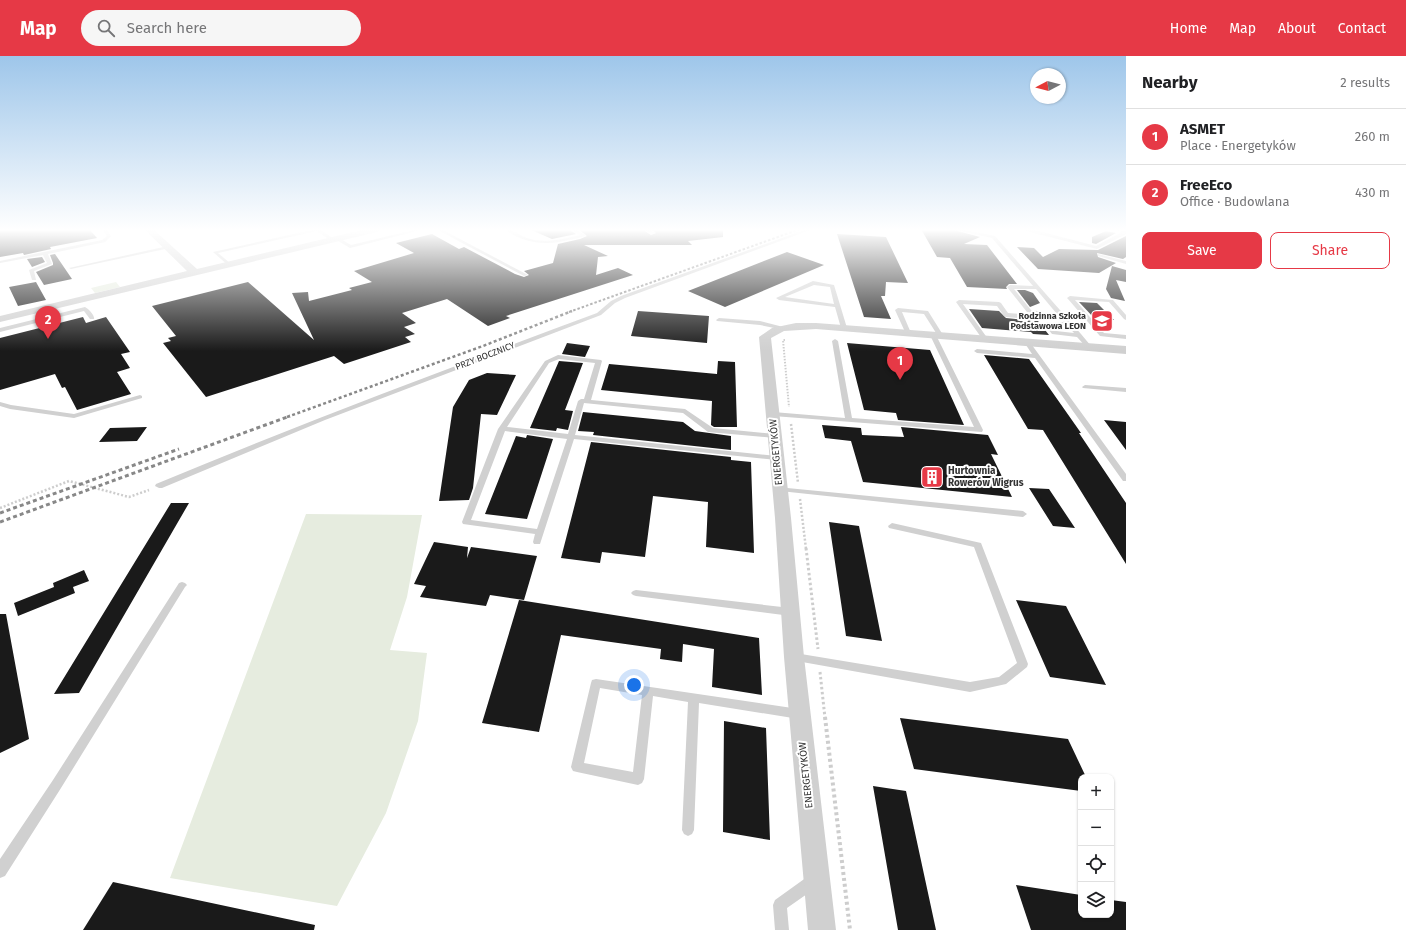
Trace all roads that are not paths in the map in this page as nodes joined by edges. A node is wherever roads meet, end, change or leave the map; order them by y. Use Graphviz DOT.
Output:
graph roads {
  1 [pos="32,270"];
  2 [pos="192,270"];
  3 [pos="209,270"];
  4 [pos="516,270"];
  5 [pos="698,270"];
  6 [pos="1022,270"];
  7 [pos="195,273"];
  8 [pos="526,275"];
  9 [pos="34,279"];
  10 [pos="1038,288"];
  11 [pos="838,306"];
  12 [pos="1062,316"];
  13 [pos="0,318"];
  14 [pos="92,318"];
  15 [pos="1044,318"];
  16 [pos="1126,318"];
  17 [pos="719,320"];
  18 [pos="1068,323"];
  19 [pos="0,330"];
  20 [pos="787,333"];
  21 [pos="908,333"];
  22 [pos="840,334"];
  23 [pos="936,335"];
  24 [pos="1126,337"];
  25 [pos="1084,341"];
  26 [pos="1027,342"];
  27 [pos="981,345"];
  28 [pos="1126,350"];
  29 [pos="1037,356"];
  30 [pos="1085,387"];
  31 [pos="1126,390"];
  32 [pos="140,397"];
  33 [pos="587,402"];
  34 [pos="0,404"];
  35 [pos="773,414"];
  36 [pos="849,420"];
  37 [pos="502,429"];
  38 [pos="775,436"];
  39 [pos="571,437"];
  40 [pos="777,458"];
  41 [pos="1123,471"];
  42 [pos="1126,479"];
  43 [pos="159,486"];
  44 [pos="780,489"];
  45 [pos="1023,514"];
  46 [pos="892,526"];
  47 [pos="540,532"];
  48 [pos="537,542"];
  49 [pos="182,585"];
  50 [pos="636,593"];
  51 [pos="791,612"];
  52 [pos="794,657"];
  53 [pos="648,691"];
  54 [pos="694,698"];
  55 [pos="800,715"];
  56 [pos="688,830"];
  57 [pos="0,871"];
  58 [pos="816,878"];
  59 [pos="782,930"];
  60 [pos="822,930"];
  1 -- 9 [label="lane"];
  2 -- 7 [label="street"];
  3 -- 7 [label="street"];
  4 -- 8 [label="lane"];
  5 -- 43 [label="lane, PRZY BOCZNICY"];
  6 -- 10 [label="lane"];
  7 -- 13 [label="street"];
  10 -- 12 [label="lane"];
  10 -- 12 [label="lane"];
  11 -- 11 [label="lane"];
  11 -- 22 [label="lane"];
  12 -- 18 [label="lane"];
  14 -- 19 [label="lane"];
  15 -- 27 [label="lane"];
  16 -- 24 [label="lane"];
  17 -- 20 [label="lane"];
  18 -- 25 [label="lane"];
  18 -- 25 [label="lane"];
  20 -- 22 [label="street, ENERGETYKÓW"];
  20 -- 35 [label="street, ENERGETYKÓW"];
  21 -- 22 [label="street, ENERGETYKÓW"];
  21 -- 23 [label="street, ENERGETYKÓW"];
  21 -- 23 [label="lane"];
  22 -- 36 [label="lane"];
  23 -- 27 [label="street, ENERGETYKÓW"];
  23 -- 36 [label="lane"];
  25 -- 26 [label="street, ENERGETYKÓW"];
  25 -- 28 [label="street, ENERGETYKÓW"];
  26 -- 27 [label="street, ENERGETYKÓW"];
  26 -- 29 [label="lane"];
  27 -- 29 [label="lane"];
  29 -- 41 [label="lane"];
  30 -- 31 [label="lane"];
  32 -- 34 [label="lane"];
  33 -- 37 [label="lane"];
  33 -- 38 [label="lane"];
  33 -- 39 [label="lane"];
  35 -- 36 [label="lane"];
  35 -- 38 [label="street, ENERGETYKÓW"];
  37 -- 39 [label="lane"];
  37 -- 47 [label="lane"];
  38 -- 40 [label="street, ENERGETYKÓW"];
  39 -- 40 [label="lane"];
  39 -- 47 [label="lane"];
  40 -- 44 [label="street, ENERGETYKÓW"];
  41 -- 42 [label="lane"];
  44 -- 45 [label="lane"];
  44 -- 51 [label="street, ENERGETYKÓW"];
  46 -- 52 [label="lane"];
  47 -- 48 [label="lane"];
  49 -- 57 [label="lane"];
  50 -- 51 [label="lane"];
  51 -- 52 [label="street, ENERGETYKÓW"];
  52 -- 55 [label="street, ENERGETYKÓW"];
  53 -- 53 [label="lane"];
  53 -- 54 [label="lane"];
  54 -- 55 [label="lane"];
  54 -- 56 [label="lane"];
  55 -- 58 [label="street, ENERGETYKÓW"];
  58 -- 59 [label="lane"];
  58 -- 60 [label="street, ENERGETYKÓW"];
}
